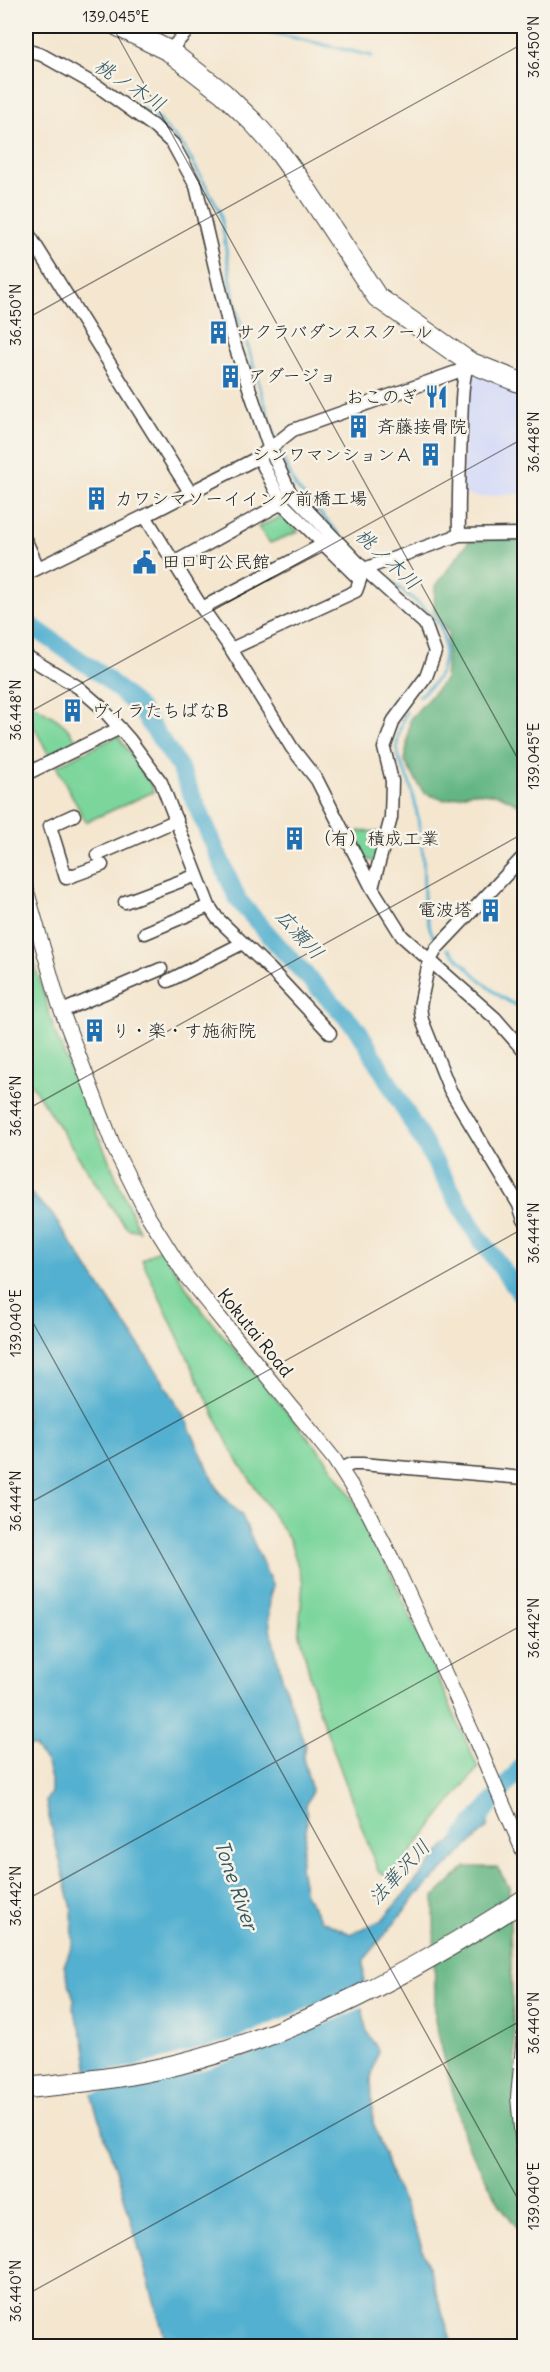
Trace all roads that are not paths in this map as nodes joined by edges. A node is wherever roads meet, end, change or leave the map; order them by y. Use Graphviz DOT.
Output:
graph roads {
  1 [pos="118,26"];
  2 [pos="192,26"];
  3 [pos="26,50"];
  4 [pos="169,51"];
  5 [pos="26,230"];
  6 [pos="469,362"];
  7 [pos="525,384"];
  8 [pos="269,447"];
  9 [pos="258,457"];
  10 [pos="190,492"];
  11 [pos="282,503"];
  12 [pos="145,516"];
  13 [pos="525,534"];
  14 [pos="459,535"];
  15 [pos="26,541"];
  16 [pos="324,544"];
  17 [pos="175,562"];
  18 [pos="38,568"];
  19 [pos="364,569"];
  20 [pos="26,574"];
  21 [pos="201,608"];
  22 [pos="231,649"];
  23 [pos="26,656"];
  24 [pos="120,728"];
  25 [pos="26,774"];
  26 [pos="74,815"];
  27 [pos="177,820"];
  28 [pos="525,856"];
  29 [pos="197,875"];
  30 [pos="26,888"];
  31 [pos="372,888"];
  32 [pos="125,902"];
  33 [pos="209,906"];
  34 [pos="145,933"];
  35 [pos="243,943"];
  36 [pos="429,962"];
  37 [pos="161,969"];
  38 [pos="168,981"];
  39 [pos="62,1011"];
  40 [pos="330,1033"];
  41 [pos="525,1051"];
  42 [pos="522,1204"];
  43 [pos="525,1220"];
  44 [pos="341,1469"];
  45 [pos="525,1478"];
  46 [pos="521,1834"];
  47 [pos="525,1852"];
  48 [pos="525,1900"];
  49 [pos="525,2036"];
  50 [pos="26,2088"];
  51 [pos="525,2158"];
  1 -- 4 [label="highway"];
  2 -- 4 [label="street"];
  3 -- 8 [label="street"];
  4 -- 6 [label="highway"];
  5 -- 10 [label="street"];
  6 -- 7 [label="highway"];
  6 -- 8 [label="street"];
  6 -- 14 [label="street"];
  8 -- 9 [label="street"];
  8 -- 19 [label="street"];
  9 -- 10 [label="street"];
  9 -- 11 [label="street"];
  10 -- 12 [label="street"];
  11 -- 16 [label="street"];
  11 -- 17 [label="street"];
  12 -- 17 [label="street"];
  12 -- 18 [label="street"];
  13 -- 14 [label="street"];
  14 -- 19 [label="street"];
  15 -- 18 [label="street"];
  16 -- 21 [label="street"];
  16 -- 22 [label="street"];
  17 -- 21 [label="street"];
  18 -- 20 [label="street"];
  19 -- 31 [label="street"];
  21 -- 22 [label="street"];
  22 -- 31 [label="street"];
  23 -- 24 [label="street"];
  24 -- 25 [label="street"];
  24 -- 27 [label="street"];
  26 -- 27 [label="street"];
  27 -- 29 [label="street"];
  28 -- 36 [label="street"];
  29 -- 32 [label="street"];
  29 -- 33 [label="street"];
  30 -- 39 [label="street, Kokutai Road"];
  31 -- 36 [label="street"];
  33 -- 34 [label="street"];
  33 -- 35 [label="street"];
  35 -- 38 [label="street"];
  35 -- 40 [label="street"];
  36 -- 41 [label="street"];
  36 -- 42 [label="street"];
  37 -- 39 [label="street"];
  39 -- 44 [label="street, Kokutai Road"];
  42 -- 43 [label="street"];
  44 -- 45 [label="street"];
  44 -- 46 [label="street, Kokutai Road"];
  46 -- 47 [label="street"];
  48 -- 50 [label="highway"];
  49 -- 51 [label="street"];
}
